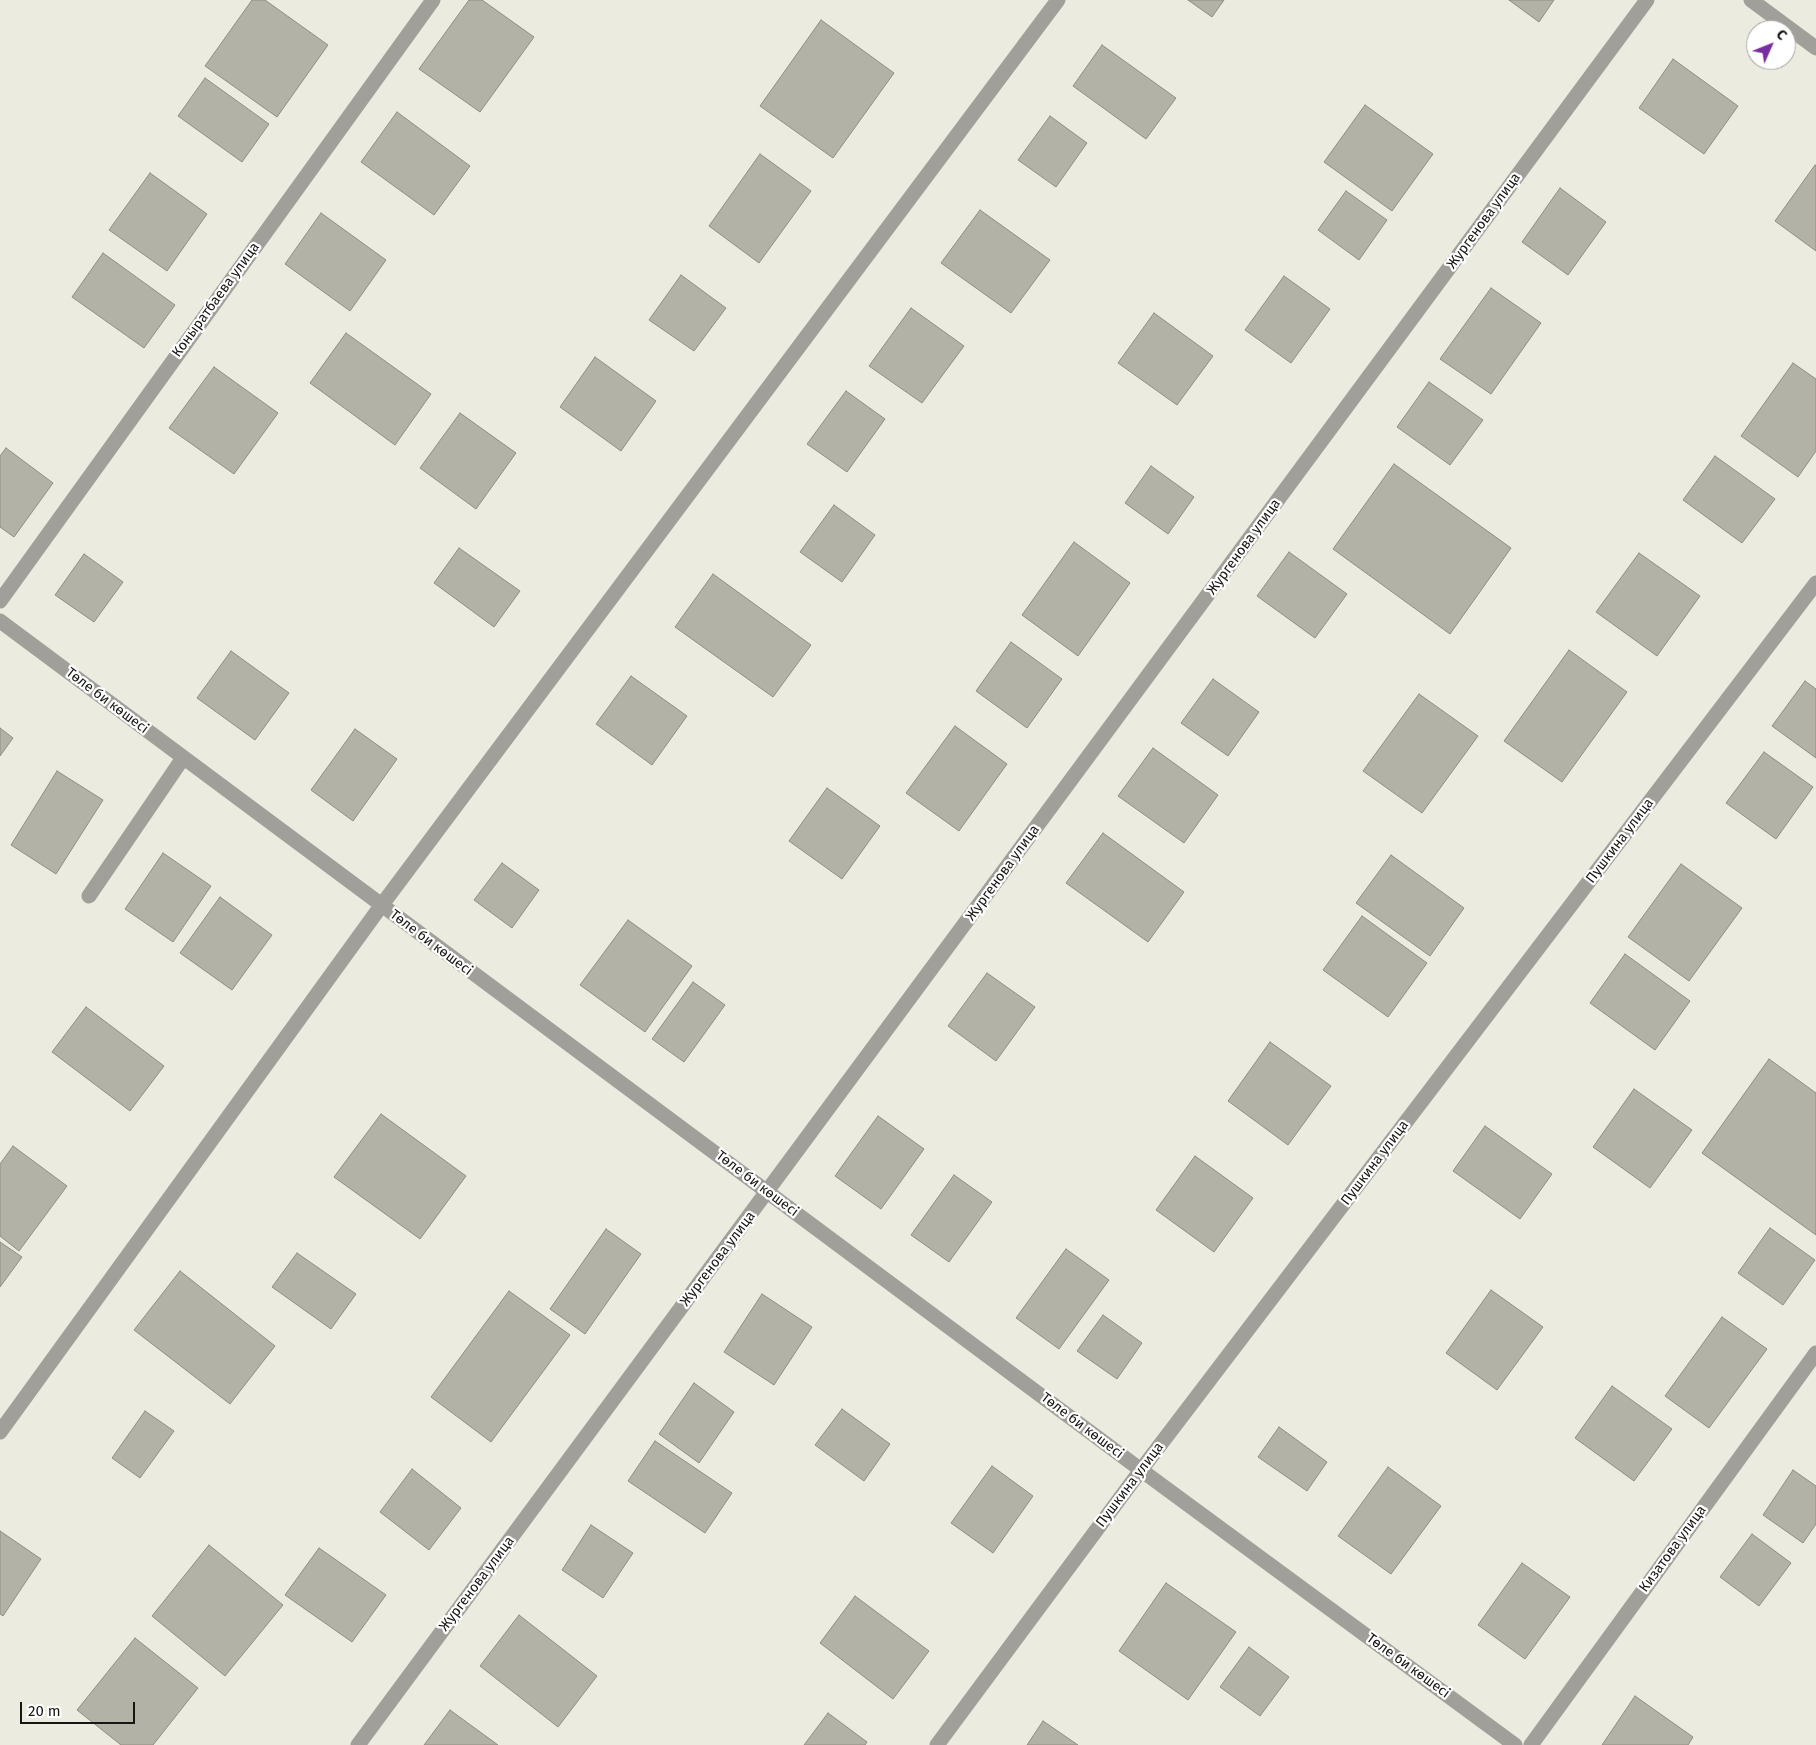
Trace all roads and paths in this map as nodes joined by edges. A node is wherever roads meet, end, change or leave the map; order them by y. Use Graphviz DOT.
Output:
graph roads {
  1 [pos="433,0"];
  2 [pos="1058,0"];
  3 [pos="1648,0"];
  4 [pos="1751,0"];
  5 [pos="1816,48"];
  6 [pos="1816,583"];
  7 [pos="0,600"];
  8 [pos="0,621"];
  9 [pos="184,758"];
  10 [pos="89,896"];
  11 [pos="381,906"];
  12 [pos="768,1192"];
  13 [pos="1816,1353"];
  14 [pos="0,1432"];
  15 [pos="1141,1470"];
  16 [pos="358,1745"];
  17 [pos="937,1745"];
  18 [pos="1515,1745"];
  19 [pos="1531,1745"];
  1 -- 7 [label="street, Коныратбаева улица"];
  2 -- 11 [label="street"];
  3 -- 12 [label="street, Жургенова улица"];
  4 -- 5 [label="street"];
  6 -- 15 [label="street, Пушкина улица"];
  8 -- 9 [label="street, Төле би көшесі"];
  9 -- 10 [label="street"];
  9 -- 11 [label="street, Төле би көшесі"];
  11 -- 12 [label="street, Төле би көшесі"];
  11 -- 14 [label="street"];
  12 -- 15 [label="street, Төле би көшесі"];
  12 -- 16 [label="street, Жургенова улица"];
  13 -- 19 [label="street, Кизатова улица"];
  15 -- 17 [label="street, Пушкина улица"];
  15 -- 18 [label="street, Төле би көшесі"];
}
